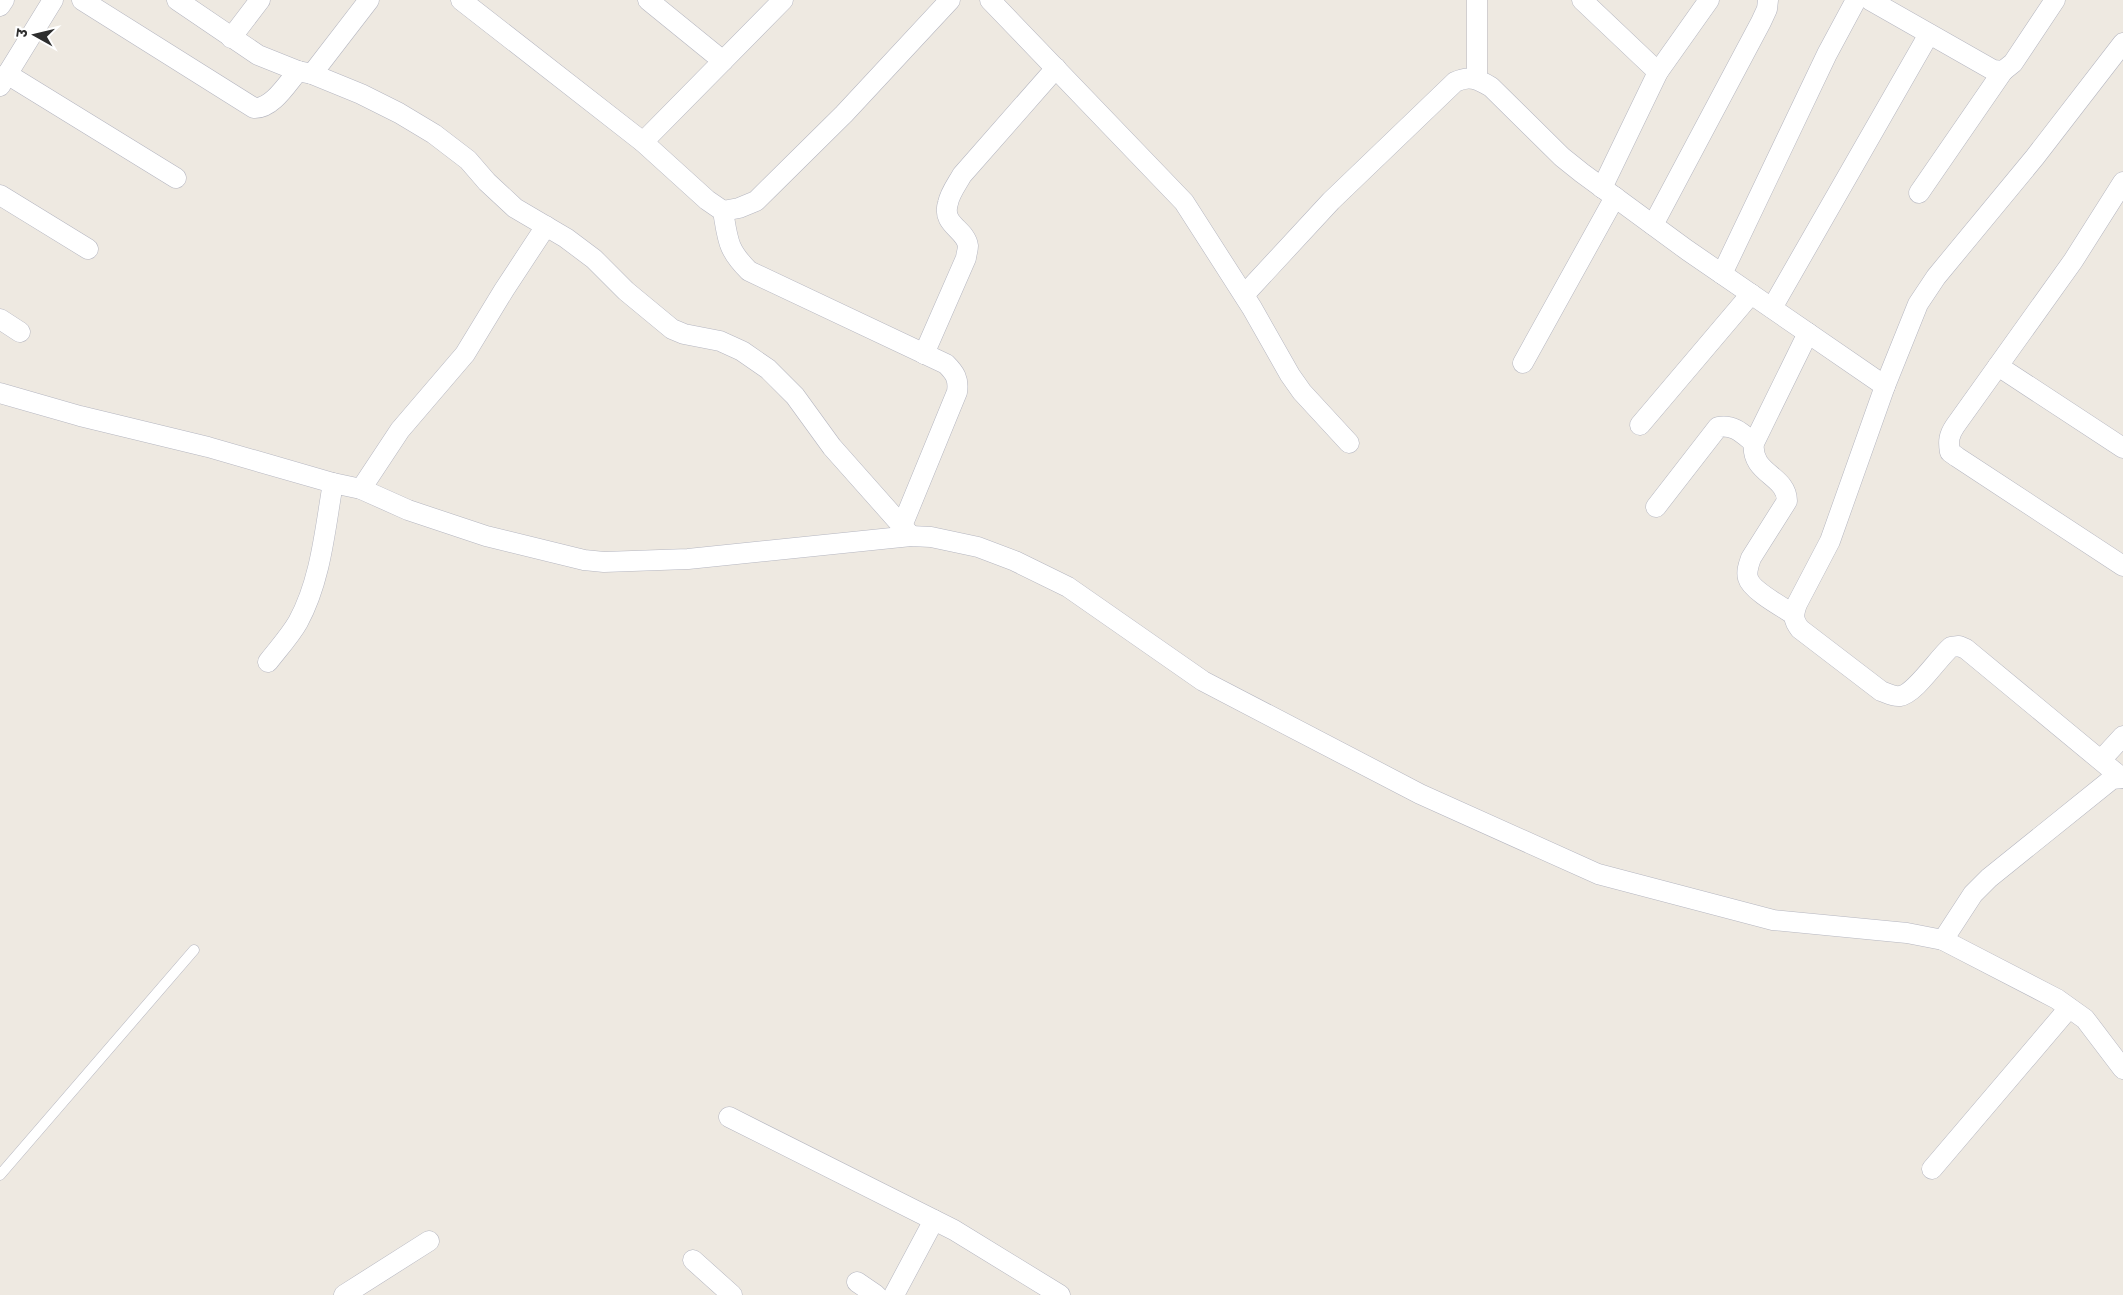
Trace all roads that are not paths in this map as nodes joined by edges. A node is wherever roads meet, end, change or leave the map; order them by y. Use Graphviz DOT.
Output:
graph roads {
  1 [pos="4,0"];
  2 [pos="53,0"];
  3 [pos="82,0"];
  4 [pos="177,0"];
  5 [pos="260,0"];
  6 [pos="370,0"];
  7 [pos="460,0"];
  8 [pos="648,0"];
  9 [pos="783,0"];
  10 [pos="950,0"];
  11 [pos="990,0"];
  12 [pos="1478,0"];
  13 [pos="1582,0"];
  14 [pos="1709,0"];
  15 [pos="1768,0"];
  16 [pos="1856,0"];
  17 [pos="1870,0"];
  18 [pos="2055,0"];
  19 [pos="0,6"];
  20 [pos="1929,34"];
  21 [pos="231,38"];
  22 [pos="2123,44"];
  23 [pos="723,60"];
  24 [pos="1056,68"];
  25 [pos="2003,71"];
  26 [pos="305,72"];
  27 [pos="1658,72"];
  28 [pos="1478,79"];
  29 [pos="3,80"];
  30 [pos="643,142"];
  31 [pos="176,178"];
  32 [pos="2123,182"];
  33 [pos="1608,192"];
  34 [pos="1919,193"];
  35 [pos="0,195"];
  36 [pos="723,211"];
  37 [pos="1653,225"];
  38 [pos="546,226"];
  39 [pos="88,249"];
  40 [pos="1722,274"];
  41 [pos="1751,294"];
  42 [pos="1244,296"];
  43 [pos="1772,308"];
  44 [pos="0,319"];
  45 [pos="20,332"];
  46 [pos="1808,333"];
  47 [pos="924,354"];
  48 [pos="1523,363"];
  49 [pos="1998,366"];
  50 [pos="1885,386"];
  51 [pos="0,393"];
  52 [pos="1640,425"];
  53 [pos="1349,443"];
  54 [pos="1754,443"];
  55 [pos="2123,448"];
  56 [pos="332,483"];
  57 [pos="361,489"];
  58 [pos="1656,507"];
  59 [pos="906,531"];
  60 [pos="2123,566"];
  61 [pos="1794,614"];
  62 [pos="268,662"];
  63 [pos="2123,736"];
  64 [pos="2101,760"];
  65 [pos="2123,778"];
  66 [pos="1943,940"];
  67 [pos="194,950"];
  68 [pos="2069,1008"];
  69 [pos="2123,1069"];
  70 [pos="729,1117"];
  71 [pos="1932,1169"];
  72 [pos="0,1175"];
  73 [pos="934,1220"];
  74 [pos="429,1241"];
  75 [pos="693,1260"];
  76 [pos="857,1282"];
  77 [pos="1048,1292"];
  78 [pos="344,1295"];
  79 [pos="732,1295"];
  80 [pos="876,1295"];
  81 [pos="894,1295"];
  1 -- 19 [label="street"];
  2 -- 29 [label="street"];
  3 -- 26 [label="street"];
  4 -- 21 [label="street"];
  5 -- 21 [label="street"];
  6 -- 26 [label="street"];
  7 -- 30 [label="street"];
  8 -- 23 [label="street"];
  9 -- 23 [label="street"];
  10 -- 36 [label="street"];
  11 -- 24 [label="street"];
  12 -- 28 [label="street"];
  13 -- 27 [label="street"];
  14 -- 27 [label="street"];
  15 -- 37 [label="street"];
  16 -- 40 [label="street"];
  17 -- 20 [label="street"];
  18 -- 25 [label="street"];
  20 -- 25 [label="street"];
  20 -- 43 [label="street"];
  21 -- 26 [label="street"];
  22 -- 50 [label="street"];
  23 -- 30 [label="street"];
  24 -- 42 [label="street"];
  24 -- 47 [label="street"];
  25 -- 34 [label="street"];
  26 -- 38 [label="street"];
  27 -- 33 [label="street"];
  28 -- 33 [label="street"];
  28 -- 42 [label="street"];
  29 -- 31 [label="street"];
  30 -- 36 [label="street"];
  32 -- 49 [label="street"];
  33 -- 37 [label="street"];
  33 -- 48 [label="street"];
  35 -- 39 [label="street"];
  36 -- 47 [label="street"];
  37 -- 40 [label="street"];
  38 -- 57 [label="street"];
  38 -- 59 [label="street"];
  40 -- 41 [label="street"];
  41 -- 43 [label="street"];
  41 -- 52 [label="street"];
  42 -- 53 [label="street"];
  43 -- 46 [label="street"];
  44 -- 45 [label="street"];
  46 -- 50 [label="street"];
  46 -- 54 [label="street"];
  47 -- 59 [label="street"];
  49 -- 55 [label="street"];
  49 -- 60 [label="street"];
  50 -- 61 [label="street"];
  51 -- 56 [label="street"];
  54 -- 58 [label="street"];
  54 -- 61 [label="street"];
  56 -- 57 [label="street"];
  56 -- 62 [label="street"];
  57 -- 59 [label="street"];
  59 -- 66 [label="street"];
  61 -- 64 [label="street"];
  63 -- 64 [label="street"];
  64 -- 65 [label="street"];
  65 -- 66 [label="street"];
  66 -- 68 [label="street"];
  67 -- 72 [label="lane"];
  68 -- 69 [label="street"];
  68 -- 71 [label="street"];
  70 -- 73 [label="street"];
  73 -- 77 [label="street"];
  73 -- 81 [label="street"];
  74 -- 78 [label="street"];
  75 -- 79 [label="street"];
  76 -- 80 [label="street"];
}
